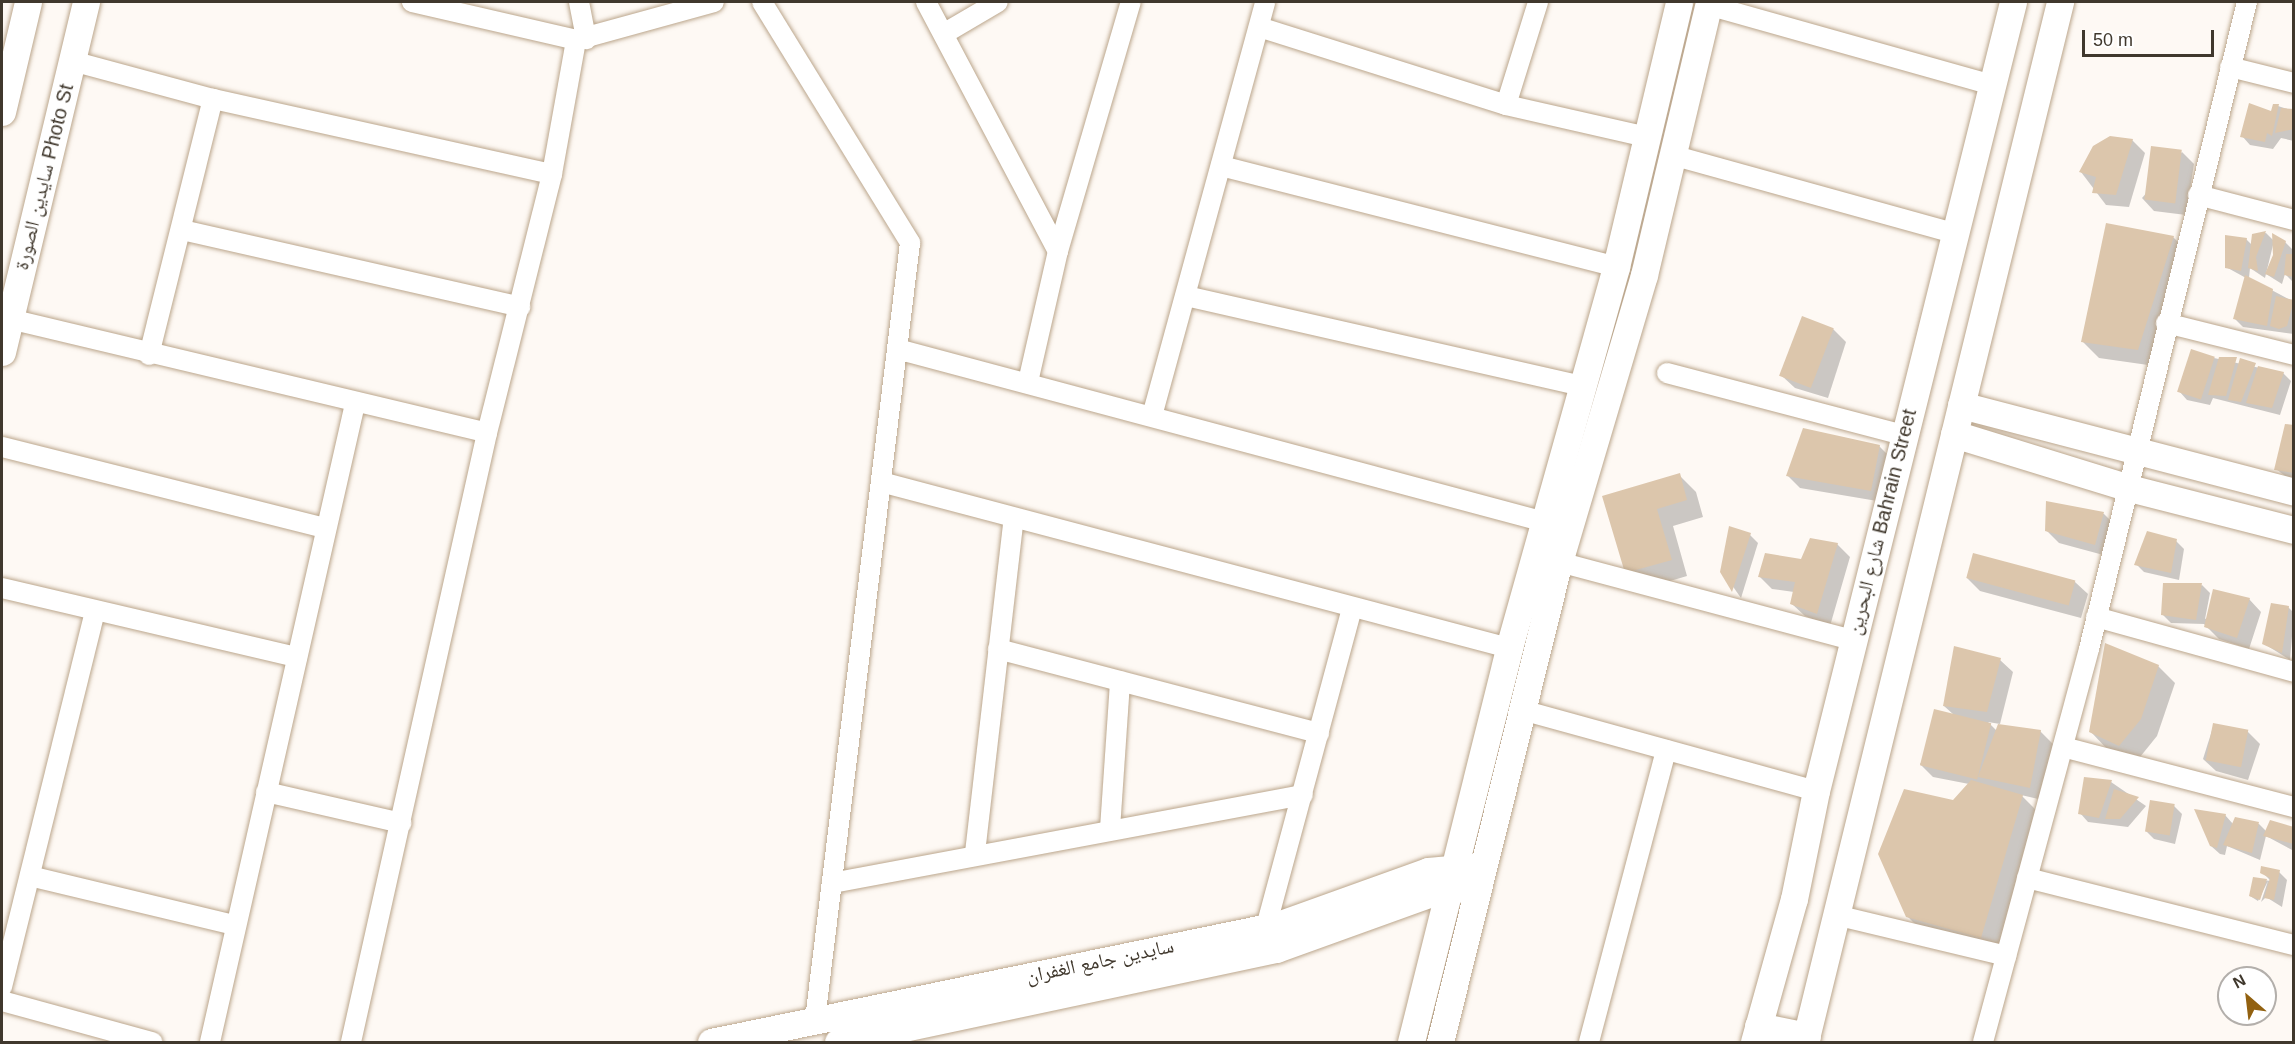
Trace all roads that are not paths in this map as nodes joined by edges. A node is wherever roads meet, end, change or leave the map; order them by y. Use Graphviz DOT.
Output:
graph roads {
  1 [pos="28,2"];
  2 [pos="86,2"];
  3 [pos="412,2"];
  4 [pos="579,2"];
  5 [pos="713,2"];
  6 [pos="762,2"];
  7 [pos="926,2"];
  8 [pos="998,2"];
  9 [pos="1131,2"];
  10 [pos="1265,2"];
  11 [pos="1538,2"];
  12 [pos="1679,2"];
  13 [pos="2013,2"];
  14 [pos="2060,2"];
  15 [pos="2247,2"];
  16 [pos="1709,3"];
  17 [pos="1259,27"];
  18 [pos="945,33"];
  19 [pos="581,40"];
  20 [pos="72,61"];
  21 [pos="2230,67"];
  22 [pos="2294,83"];
  23 [pos="1992,85"];
  24 [pos="213,99"];
  25 [pos="1506,105"];
  26 [pos="2,112"];
  27 [pos="1647,137"];
  28 [pos="1672,156"];
  29 [pos="1221,166"];
  30 [pos="552,174"];
  31 [pos="2198,195"];
  32 [pos="2294,219"];
  33 [pos="182,230"];
  34 [pos="1953,233"];
  35 [pos="1058,251"];
  36 [pos="1616,267"];
  37 [pos="1186,296"];
  38 [pos="520,307"];
  39 [pos="9,319"];
  40 [pos="2166,323"];
  41 [pos="897,350"];
  42 [pos="2,352"];
  43 [pos="149,355"];
  44 [pos="2294,355"];
  45 [pos="1667,373"];
  46 [pos="1028,382"];
  47 [pos="1581,386"];
  48 [pos="354,404"];
  49 [pos="1961,405"];
  50 [pos="1152,416"];
  51 [pos="487,433"];
  52 [pos="1954,434"];
  53 [pos="1904,435"];
  54 [pos="2,447"];
  55 [pos="2139,452"];
  56 [pos="1574,460"];
  57 [pos="880,482"];
  58 [pos="2129,488"];
  59 [pos="2294,492"];
  60 [pos="1014,518"];
  61 [pos="1545,522"];
  62 [pos="325,528"];
  63 [pos="2294,530"];
  64 [pos="1559,562"];
  65 [pos="2,588"];
  66 [pos="1352,608"];
  67 [pos="94,614"];
  68 [pos="2096,617"];
  69 [pos="1853,640"];
  70 [pos="1509,648"];
  71 [pos="998,649"];
  72 [pos="297,657"];
  73 [pos="2294,672"];
  74 [pos="1120,681"];
  75 [pos="1522,710"];
  76 [pos="1319,733"];
  77 [pos="2062,747"];
  78 [pos="1666,750"];
  79 [pos="1816,791"];
  80 [pos="266,792"];
  81 [pos="1303,795"];
  82 [pos="2294,807"];
  83 [pos="401,824"];
  84 [pos="1110,829"];
  85 [pos="975,853"];
  86 [pos="30,876"];
  87 [pos="1468,878"];
  88 [pos="2027,878"];
  89 [pos="832,883"];
  90 [pos="1840,916"];
  91 [pos="234,925"];
  92 [pos="1266,927"];
  93 [pos="2294,945"];
  94 [pos="2006,956"];
  95 [pos="2,987"];
  96 [pos="2,1001"];
  97 [pos="815,1020"];
  98 [pos="1756,1034"];
  99 [pos="868,1039"];
  100 [pos="1806,1039"];
  101 [pos="152,1042"];
  102 [pos="210,1042"];
  103 [pos="351,1042"];
  104 [pos="711,1042"];
  105 [pos="838,1042"];
  106 [pos="1411,1042"];
  107 [pos="1440,1042"];
  108 [pos="1589,1042"];
  109 [pos="1988,1042"];
  1 -- 26 [label="street"];
  2 -- 20 [label="street, سايدين الصورة Photo St"];
  3 -- 19 [label="street"];
  4 -- 19 [label="street"];
  5 -- 19 [label="street"];
  6 -- 41 [label="street"];
  7 -- 18 [label="street"];
  8 -- 18 [label="street"];
  9 -- 35 [label="street"];
  10 -- 17 [label="street"];
  11 -- 25 [label="street"];
  12 -- 27 [label="street"];
  13 -- 23 [label="street, شارع البحرين Bahrain Street"];
  14 -- 49 [label="street"];
  15 -- 21 [label="street"];
  16 -- 23 [label="street"];
  16 -- 28 [label="street"];
  17 -- 25 [label="street"];
  17 -- 29 [label="street"];
  18 -- 35 [label="street"];
  19 -- 30 [label="street"];
  20 -- 24 [label="street"];
  20 -- 39 [label="street, سايدين الصورة Photo St"];
  21 -- 22 [label="street"];
  21 -- 31 [label="street"];
  23 -- 34 [label="street, شارع البحرين Bahrain Street"];
  24 -- 30 [label="street"];
  24 -- 33 [label="street"];
  25 -- 27 [label="street"];
  27 -- 36 [label="street"];
  28 -- 34 [label="street"];
  28 -- 56 [label="street"];
  29 -- 36 [label="street"];
  29 -- 37 [label="street"];
  30 -- 38 [label="street"];
  31 -- 32 [label="street"];
  31 -- 40 [label="street"];
  33 -- 38 [label="street"];
  33 -- 43 [label="street"];
  34 -- 53 [label="street, شارع البحرين Bahrain Street"];
  35 -- 46 [label="street"];
  36 -- 47 [label="street"];
  37 -- 47 [label="street"];
  37 -- 50 [label="street"];
  38 -- 51 [label="street"];
  39 -- 42 [label="street, سايدين الصورة Photo St"];
  39 -- 43 [label="street"];
  40 -- 44 [label="street"];
  40 -- 55 [label="street"];
  41 -- 46 [label="street"];
  41 -- 57 [label="street"];
  43 -- 48 [label="street"];
  45 -- 53 [label="street"];
  46 -- 50 [label="street"];
  47 -- 56 [label="street"];
  48 -- 51 [label="street"];
  48 -- 62 [label="street"];
  49 -- 52 [label="street"];
  49 -- 55 [label="street"];
  50 -- 61 [label="street"];
  51 -- 83 [label="street"];
  52 -- 58 [label="street"];
  52 -- 90 [label="street"];
  53 -- 69 [label="street, شارع البحرين Bahrain Street"];
  54 -- 62 [label="street"];
  55 -- 58 [label="street"];
  55 -- 59 [label="street"];
  56 -- 61 [label="street"];
  56 -- 64 [label="street"];
  57 -- 60 [label="street"];
  57 -- 89 [label="street"];
  58 -- 63 [label="street"];
  58 -- 68 [label="street"];
  60 -- 66 [label="street"];
  60 -- 71 [label="street"];
  61 -- 70 [label="street"];
  62 -- 72 [label="street"];
  64 -- 69 [label="street"];
  64 -- 75 [label="street"];
  65 -- 67 [label="street"];
  66 -- 70 [label="street"];
  66 -- 76 [label="street"];
  67 -- 72 [label="street"];
  67 -- 86 [label="street"];
  68 -- 73 [label="street"];
  68 -- 77 [label="street"];
  69 -- 79 [label="street, شارع البحرين Bahrain Street"];
  70 -- 87 [label="street"];
  71 -- 74 [label="street"];
  71 -- 85 [label="street"];
  72 -- 80 [label="street"];
  74 -- 76 [label="street"];
  74 -- 84 [label="street"];
  75 -- 78 [label="street"];
  75 -- 87 [label="street"];
  76 -- 81 [label="street"];
  77 -- 82 [label="street"];
  77 -- 88 [label="street"];
  78 -- 79 [label="street"];
  78 -- 108 [label="street"];
  79 -- 98 [label="street, شارع البحرين Bahrain Street"];
  80 -- 83 [label="street"];
  80 -- 91 [label="street"];
  81 -- 84 [label="street"];
  81 -- 92 [label="street"];
  83 -- 103 [label="street"];
  84 -- 85 [label="street"];
  85 -- 89 [label="street"];
  86 -- 91 [label="street"];
  86 -- 95 [label="street"];
  87 -- 92 [label="street, سايدين جامع الغفران"];
  87 -- 99 [label="street, سايدين جامع الغفران"];
  87 -- 106 [label="street"];
  87 -- 107 [label="street"];
  88 -- 93 [label="street"];
  88 -- 94 [label="street"];
  89 -- 97 [label="street"];
  90 -- 94 [label="street"];
  90 -- 100 [label="street"];
  91 -- 102 [label="street"];
  92 -- 97 [label="street, سايدين جامع الغفران"];
  94 -- 109 [label="street"];
  96 -- 101 [label="street"];
  97 -- 104 [label="street, سايدين جامع الغفران"];
  98 -- 100 [label="street"];
  99 -- 105 [label="street, سايدين جامع الغفران"];
}
